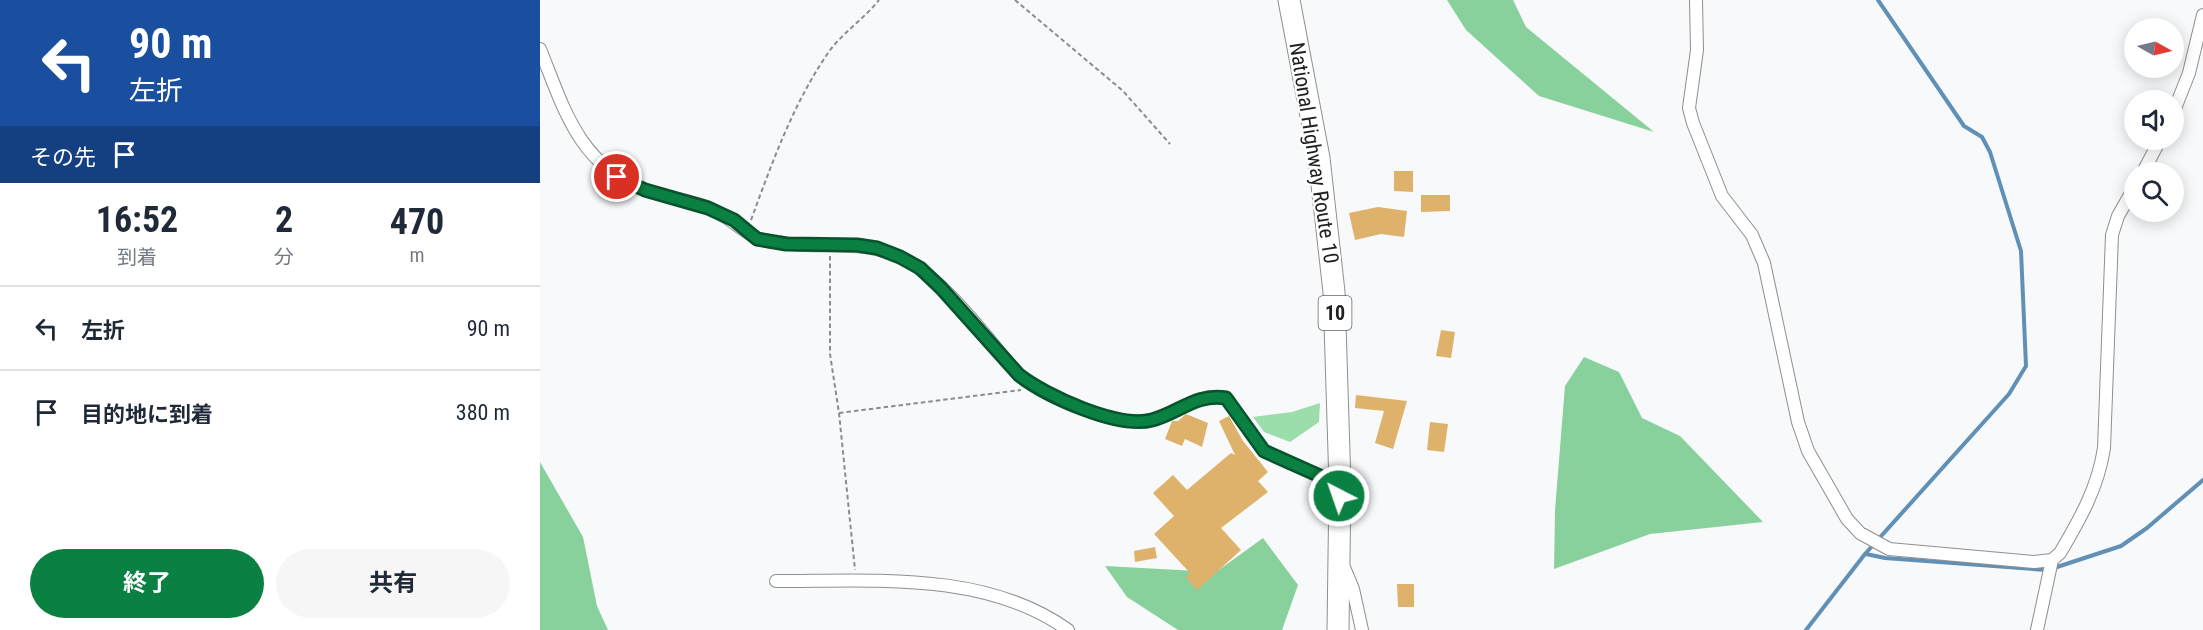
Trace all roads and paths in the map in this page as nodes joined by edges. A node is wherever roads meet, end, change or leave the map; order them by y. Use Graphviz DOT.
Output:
graph roads {
  1 [pos="879,0"];
  2 [pos="1015,0"];
  3 [pos="1289,0"];
  4 [pos="1696,0"];
  5 [pos="2203,15"];
  6 [pos="540,50"];
  7 [pos="2182,90"];
  8 [pos="1170,144"];
  9 [pos="2124,206"];
  10 [pos="747,231"];
  11 [pos="830,244"];
  12 [pos="1033,386"];
  13 [pos="839,413"];
  14 [pos="1340,485"];
  15 [pos="1340,558"];
  16 [pos="2052,560"];
  17 [pos="776,581"];
  18 [pos="857,581"];
  19 [pos="1068,630"];
  20 [pos="1338,630"];
  21 [pos="1362,630"];
  22 [pos="2037,630"];
  1 -- 10 [label="path"];
  2 -- 8 [label="path"];
  3 -- 14 [label="highway, National Highway Route 10 / 10"];
  4 -- 16 [label="street"];
  5 -- 7 [label="street"];
  6 -- 10 [label="street"];
  9 -- 16 [label="street"];
  10 -- 11 [label="street"];
  11 -- 12 [label="street"];
  11 -- 13 [label="path"];
  12 -- 13 [label="path"];
  12 -- 14 [label="street"];
  13 -- 18 [label="path"];
  14 -- 15 [label="highway, National Highway Route 10 / 10"];
  15 -- 20 [label="highway, National Highway Route 10 / 10"];
  15 -- 21 [label="street"];
  16 -- 22 [label="street"];
  17 -- 18 [label="street"];
  18 -- 19 [label="street"];
}
